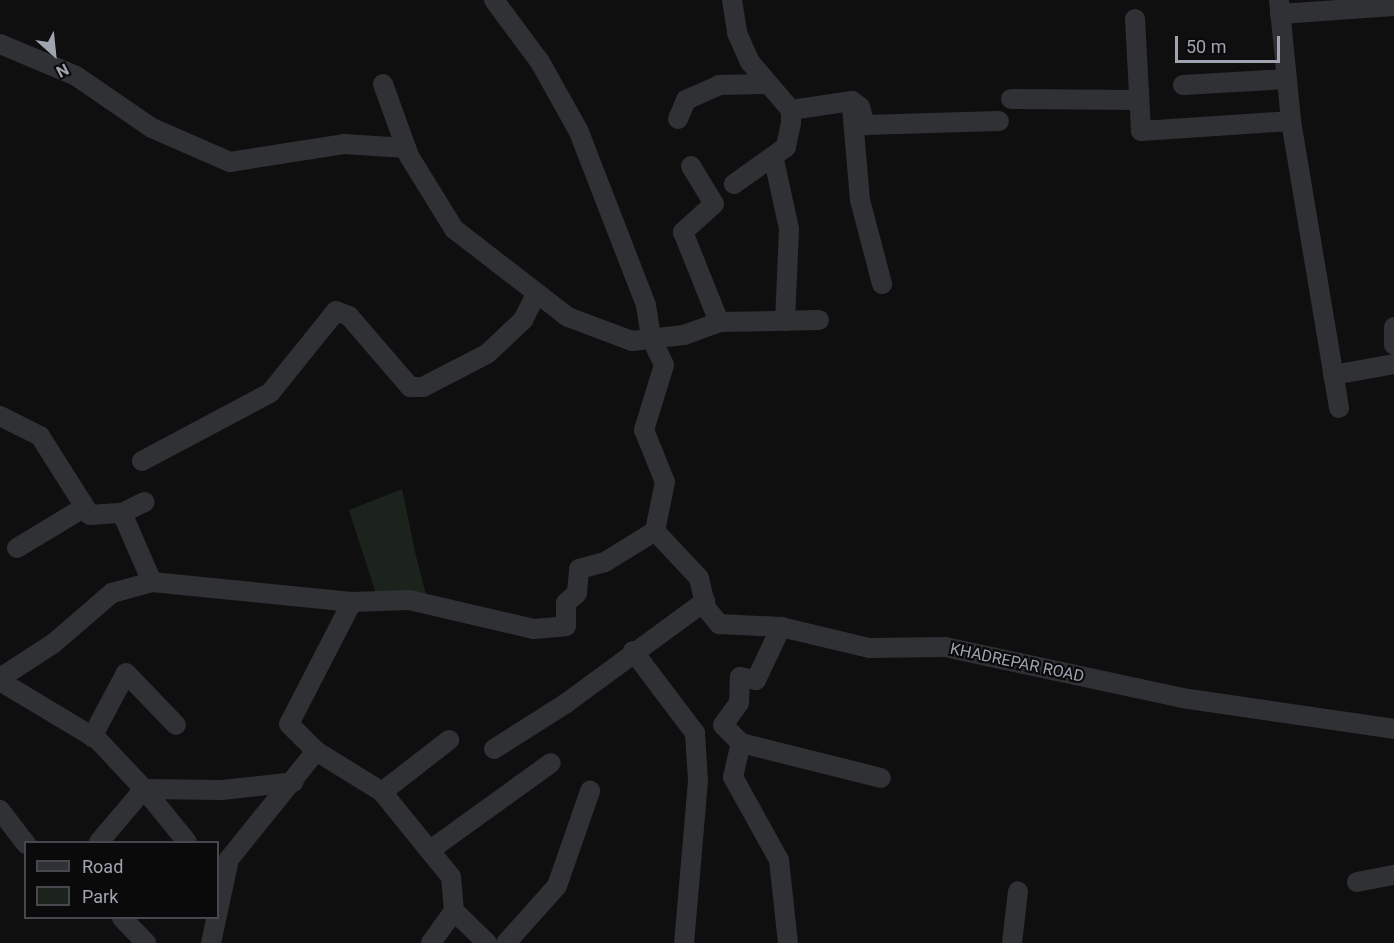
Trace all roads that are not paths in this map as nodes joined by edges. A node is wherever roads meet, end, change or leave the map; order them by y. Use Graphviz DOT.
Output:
graph roads {
  1 [pos="494,0"];
  2 [pos="732,0"];
  3 [pos="1394,6"];
  4 [pos="1280,7"];
  5 [pos="1135,19"];
  6 [pos="0,44"];
  7 [pos="1287,79"];
  8 [pos="383,84"];
  9 [pos="764,84"];
  10 [pos="1184,85"];
  11 [pos="1011,99"];
  12 [pos="1138,100"];
  13 [pos="852,101"];
  14 [pos="791,110"];
  15 [pos="678,119"];
  16 [pos="999,121"];
  17 [pos="1292,121"];
  18 [pos="406,148"];
  19 [pos="774,160"];
  20 [pos="691,166"];
  21 [pos="734,184"];
  22 [pos="882,284"];
  23 [pos="536,295"];
  24 [pos="819,320"];
  25 [pos="785,321"];
  26 [pos="719,322"];
  27 [pos="1394,327"];
  28 [pos="651,337"];
  29 [pos="1394,345"];
  30 [pos="1394,364"];
  31 [pos="1334,375"];
  32 [pos="1339,408"];
  33 [pos="0,416"];
  34 [pos="142,461"];
  35 [pos="145,501"];
  36 [pos="83,508"];
  37 [pos="122,513"];
  38 [pos="655,531"];
  39 [pos="17,548"];
  40 [pos="152,582"];
  41 [pos="705,601"];
  42 [pos="352,602"];
  43 [pos="782,627"];
  44 [pos="633,651"];
  45 [pos="0,680"];
  46 [pos="176,725"];
  47 [pos="1394,729"];
  48 [pos="92,737"];
  49 [pos="450,740"];
  50 [pos="741,743"];
  51 [pos="494,749"];
  52 [pos="316,752"];
  53 [pos="551,764"];
  54 [pos="881,778"];
  55 [pos="294,782"];
  56 [pos="144,789"];
  57 [pos="590,791"];
  58 [pos="382,792"];
  59 [pos="0,810"];
  60 [pos="24,841"];
  61 [pos="101,841"];
  62 [pos="185,841"];
  63 [pos="433,848"];
  64 [pos="1394,874"];
  65 [pos="1357,882"];
  66 [pos="221,886"];
  67 [pos="1018,891"];
  68 [pos="454,911"];
  69 [pos="123,919"];
  70 [pos="215,919"];
  71 [pos="146,943"];
  72 [pos="211,943"];
  73 [pos="431,943"];
  74 [pos="488,943"];
  75 [pos="507,943"];
  76 [pos="684,943"];
  77 [pos="788,943"];
  78 [pos="1012,943"];
  1 -- 28 [label="street"];
  2 -- 9 [label="street"];
  3 -- 4 [label="street"];
  4 -- 7 [label="street"];
  5 -- 12 [label="street"];
  6 -- 18 [label="street"];
  7 -- 10 [label="street"];
  7 -- 17 [label="street"];
  8 -- 18 [label="street"];
  9 -- 14 [label="street"];
  9 -- 15 [label="street"];
  11 -- 12 [label="street"];
  12 -- 17 [label="street"];
  13 -- 14 [label="street"];
  13 -- 16 [label="street"];
  13 -- 22 [label="street"];
  14 -- 19 [label="street"];
  17 -- 31 [label="street"];
  18 -- 23 [label="street"];
  19 -- 21 [label="street"];
  19 -- 25 [label="street"];
  20 -- 26 [label="street"];
  23 -- 28 [label="street"];
  23 -- 34 [label="street"];
  24 -- 25 [label="street"];
  25 -- 26 [label="street"];
  26 -- 28 [label="street"];
  27 -- 29 [label="street"];
  28 -- 38 [label="street"];
  30 -- 31 [label="street"];
  31 -- 32 [label="street"];
  33 -- 36 [label="street"];
  35 -- 37 [label="street"];
  36 -- 37 [label="street"];
  36 -- 39 [label="street"];
  37 -- 40 [label="street"];
  38 -- 41 [label="street, KHADREPAR ROAD"];
  38 -- 42 [label="street"];
  40 -- 42 [label="street"];
  40 -- 45 [label="street"];
  41 -- 43 [label="street, KHADREPAR ROAD"];
  41 -- 44 [label="street"];
  42 -- 52 [label="street"];
  43 -- 47 [label="street, KHADREPAR ROAD"];
  43 -- 50 [label="street"];
  44 -- 51 [label="street"];
  44 -- 76 [label="street"];
  45 -- 48 [label="street"];
  46 -- 48 [label="street"];
  48 -- 56 [label="street"];
  49 -- 58 [label="street"];
  50 -- 54 [label="street"];
  50 -- 77 [label="street"];
  52 -- 55 [label="street"];
  52 -- 58 [label="street"];
  53 -- 63 [label="street"];
  55 -- 56 [label="street"];
  55 -- 66 [label="street"];
  56 -- 61 [label="street"];
  56 -- 62 [label="street"];
  57 -- 75 [label="street"];
  58 -- 63 [label="street"];
  59 -- 60 [label="street"];
  63 -- 68 [label="street"];
  64 -- 65 [label="street"];
  67 -- 78 [label="street"];
  68 -- 73 [label="street"];
  68 -- 74 [label="street"];
  69 -- 71 [label="street"];
  70 -- 72 [label="street"];
}
